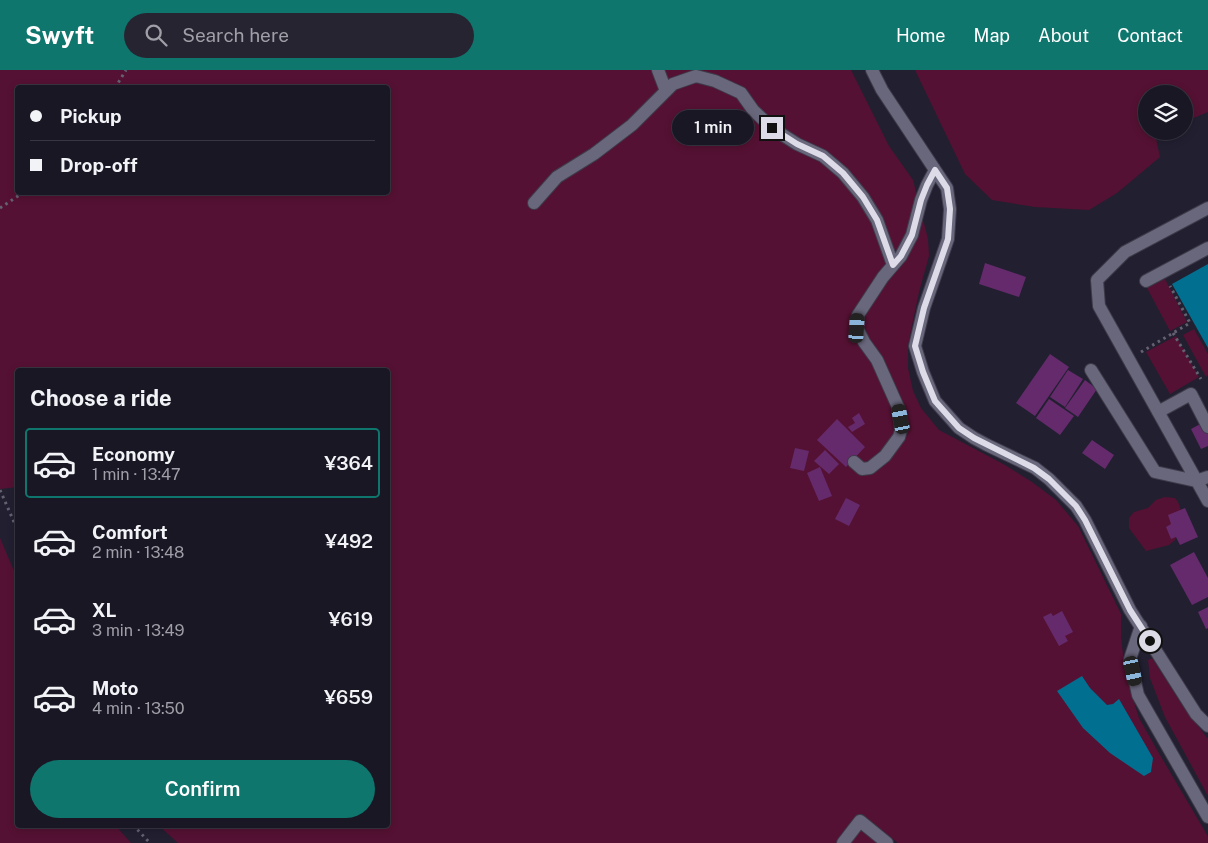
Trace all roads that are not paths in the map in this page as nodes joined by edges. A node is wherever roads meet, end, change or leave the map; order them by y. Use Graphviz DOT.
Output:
graph roads {
  1 [pos="658,70"];
  2 [pos="872,70"];
  3 [pos="666,91"];
  4 [pos="935,170"];
  5 [pos="534,203"];
  6 [pos="1208,208"];
  7 [pos="1208,248"];
  8 [pos="893,265"];
  9 [pos="1146,281"];
  10 [pos="1091,370"];
  11 [pos="1158,412"];
  12 [pos="1208,427"];
  13 [pos="854,462"];
  14 [pos="1202,479"];
  15 [pos="1208,502"];
  16 [pos="1141,626"];
  17 [pos="1208,726"];
  18 [pos="1208,817"];
  19 [pos="843,843"];
  20 [pos="887,843"];
  1 -- 3 [label="street"];
  2 -- 4 [label="street"];
  3 -- 5 [label="street"];
  3 -- 8 [label="street"];
  4 -- 8 [label="street"];
  4 -- 16 [label="street"];
  6 -- 11 [label="street"];
  7 -- 9 [label="street"];
  8 -- 13 [label="street"];
  10 -- 14 [label="street"];
  11 -- 12 [label="street"];
  11 -- 14 [label="street"];
  14 -- 15 [label="street"];
  16 -- 17 [label="street"];
  16 -- 18 [label="street"];
  19 -- 20 [label="street"];
}
